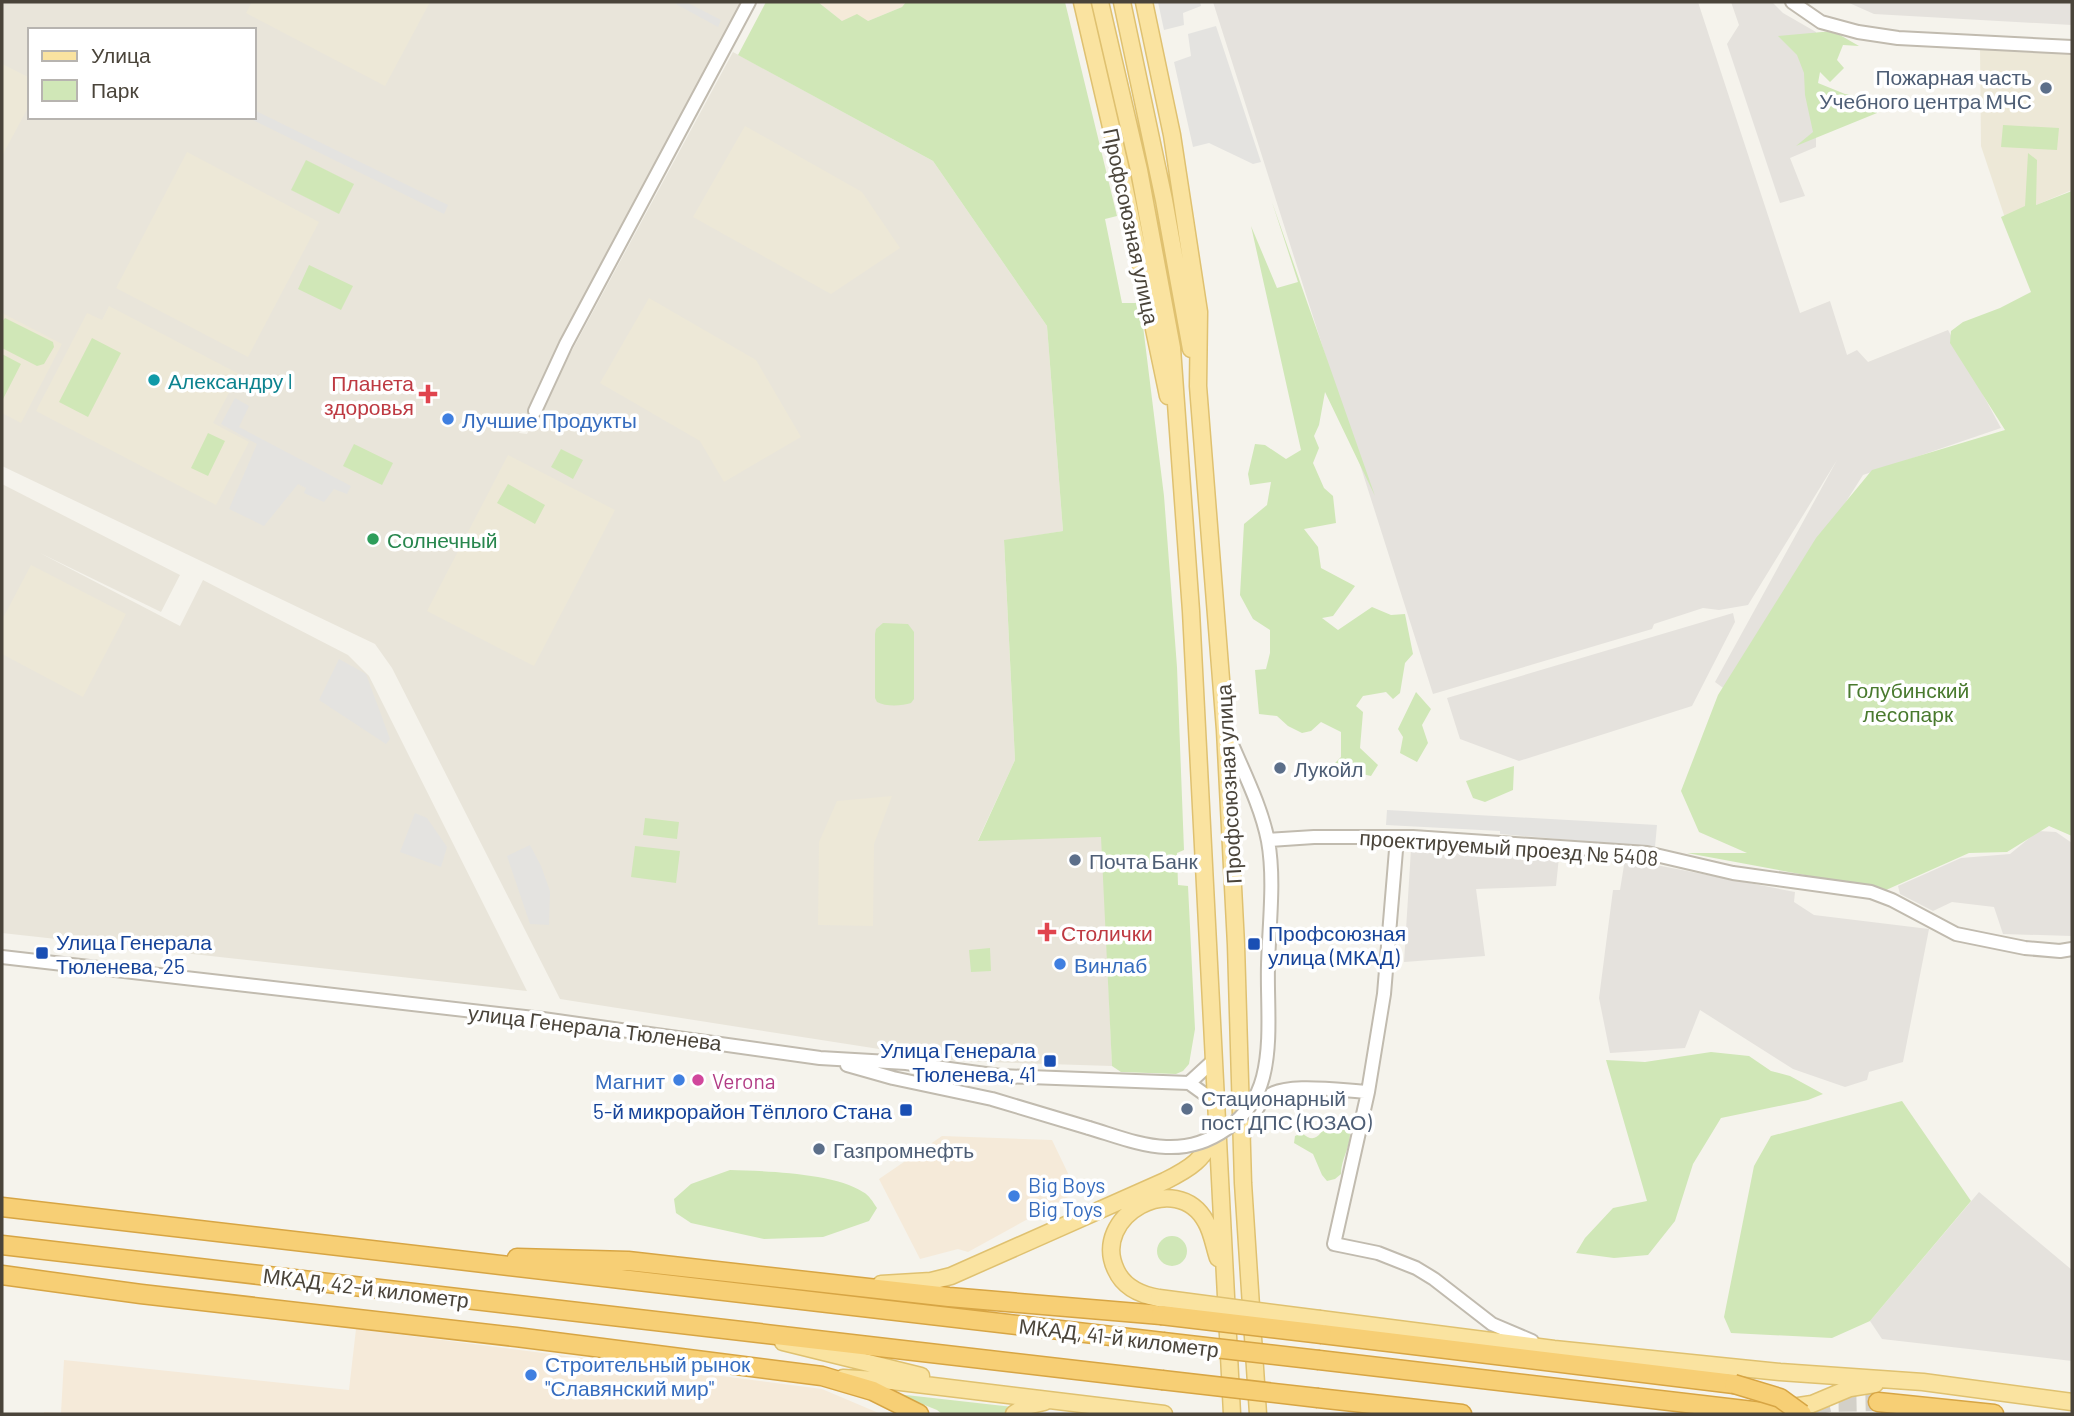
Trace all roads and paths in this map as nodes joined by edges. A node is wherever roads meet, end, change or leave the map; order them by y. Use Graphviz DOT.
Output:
graph roads {
  1 [pos="749,2"];
  2 [pos="1082,2"];
  3 [pos="1144,2"];
  4 [pos="1792,2"];
  5 [pos="1123,6"];
  6 [pos="1101,8"];
  7 [pos="2072,47"];
  8 [pos="1198,386"];
  9 [pos="535,411"];
  10 [pos="1181,451"];
  11 [pos="1225,730"];
  12 [pos="1397,838"];
  13 [pos="1268,840"];
  14 [pos="2072,949"];
  15 [pos="2,957"];
  16 [pos="820,1058"];
  17 [pos="1213,1061"];
  18 [pos="1189,1083"];
  19 [pos="1368,1092"];
  20 [pos="1215,1108"];
  21 [pos="1243,1137"];
  22 [pos="2,1208"];
  23 [pos="2,1245"];
  24 [pos="457,1260"];
  25 [pos="2,1275"];
  26 [pos="1225,1280"];
  27 [pos="852,1286"];
  28 [pos="1160,1307"];
  29 [pos="1321,1326"];
  30 [pos="729,1329"];
  31 [pos="1554,1349"];
  32 [pos="822,1376"];
  33 [pos="1923,1382"];
  34 [pos="990,1392"];
  35 [pos="1050,1400"];
  36 [pos="1878,1402"];
  37 [pos="2072,1402"];
  38 [pos="1734,1409"];
  39 [pos="919,1414"];
  40 [pos="1014,1414"];
  41 [pos="1164,1414"];
  42 [pos="1232,1414"];
  43 [pos="1258,1414"];
  44 [pos="1462,1414"];
  45 [pos="1780,1414"];
  46 [pos="1802,1414"];
  47 [pos="1994,1414"];
  1 -- 9 [label="street"];
  2 -- 10 [label="main road, Профсоюзная улица"];
  3 -- 8 [label="main road, Профсоюзная улица"];
  4 -- 7 [label="street"];
  5 -- 8 [label="main road, Профсоюзная улица"];
  6 -- 10 [label="main road, Профсоюзная улица"];
  8 -- 11 [label="main road, Профсоюзная улица"];
  10 -- 17 [label="main road, Профсоюзная улица"];
  11 -- 13 [label="street"];
  11 -- 21 [label="main road, Профсоюзная улица"];
  12 -- 13 [label="street, проектируемый проезд № 5408"];
  12 -- 14 [label="street, проектируемый проезд № 5408"];
  12 -- 19 [label="street"];
  13 -- 16 [label="street, bridge"];
  15 -- 16 [label="street, улица Генерала Тюленева"];
  16 -- 18 [label="street, улица Генерала Тюленева"];
  17 -- 18 [label="street"];
  17 -- 20 [label="main road, Профсоюзная улица"];
  18 -- 20 [label="street"];
  19 -- 21 [label="street"];
  19 -- 31 [label="street"];
  20 -- 26 [label="main road"];
  20 -- 27 [label="main road"];
  21 -- 43 [label="main road, Профсоюзная улица"];
  22 -- 24 [label="highway, МКАД, 42-й километр"];
  23 -- 30 [label="highway, МКАД, 42-й километр"];
  24 -- 27 [label="highway"];
  24 -- 38 [label="highway, МКАД, 41-й километр, bridge"];
  25 -- 32 [label="highway"];
  26 -- 28 [label="main road"];
  26 -- 42 [label="main road"];
  27 -- 28 [label="highway"];
  28 -- 29 [label="highway, bridge"];
  28 -- 29 [label="main road, bridge"];
  29 -- 31 [label="main road"];
  29 -- 46 [label="highway, bridge"];
  30 -- 34 [label="main road"];
  30 -- 44 [label="highway, МКАД, 41-й километр, bridge"];
  31 -- 33 [label="main road"];
  32 -- 34 [label="main road"];
  32 -- 39 [label="highway"];
  33 -- 37 [label="main road"];
  33 -- 38 [label="main road"];
  34 -- 35 [label="main road"];
  35 -- 40 [label="main road"];
  35 -- 41 [label="main road"];
  36 -- 47 [label="highway"];
  38 -- 45 [label="highway, МКАД, 41-й километр"];
}
